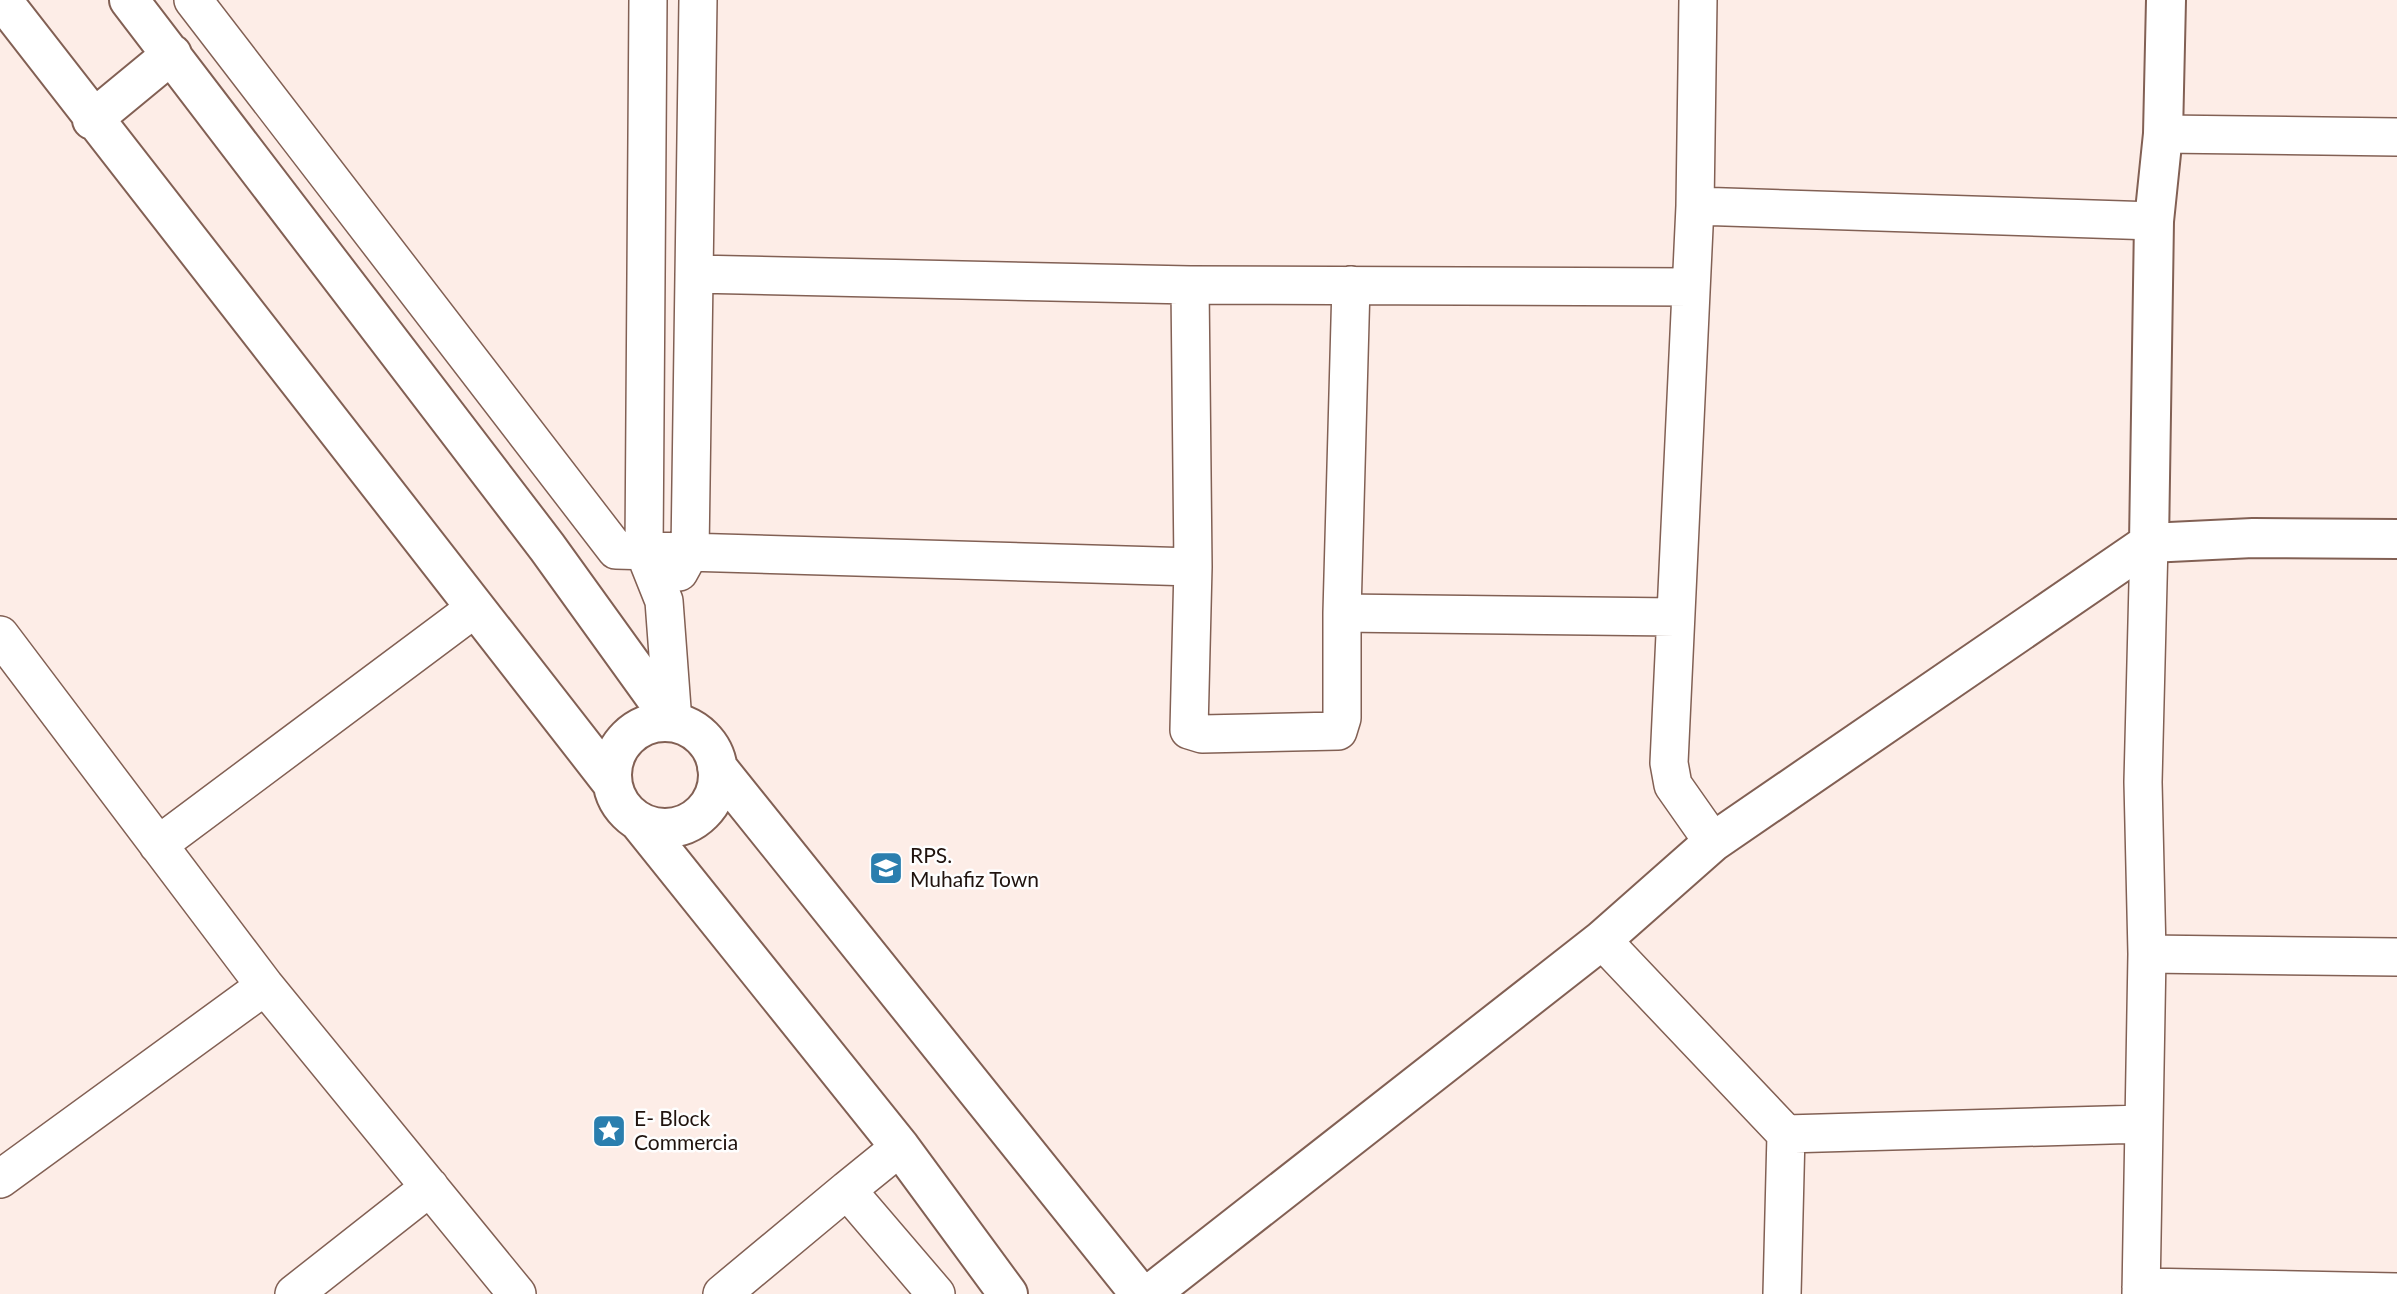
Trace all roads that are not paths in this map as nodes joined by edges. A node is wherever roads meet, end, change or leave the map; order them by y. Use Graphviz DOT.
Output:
graph roads {
  1 [pos="2,0"];
  2 [pos="129,0"];
  3 [pos="193,0"];
  4 [pos="648,0"];
  5 [pos="698,0"];
  6 [pos="1698,0"];
  7 [pos="2166,0"];
  8 [pos="172,54"];
  9 [pos="92,120"];
  10 [pos="2163,134"];
  11 [pos="2397,137"];
  12 [pos="1695,206"];
  13 [pos="2154,221"];
  14 [pos="694,274"];
  15 [pos="1190,285"];
  16 [pos="1351,285"];
  17 [pos="1691,287"];
  18 [pos="646,332"];
  19 [pos="691,334"];
  20 [pos="2397,539"];
  21 [pos="2149,543"];
  22 [pos="644,551"];
  23 [pos="690,552"];
  24 [pos="1194,567"];
  25 [pos="664,601"];
  26 [pos="474,609"];
  27 [pos="1342,613"];
  28 [pos="1675,617"];
  29 [pos="0,635"];
  30 [pos="673,722"];
  31 [pos="718,767"];
  32 [pos="612,783"];
  33 [pos="640,823"];
  34 [pos="1713,842"];
  35 [pos="158,845"];
  36 [pos="1602,940"];
  37 [pos="2147,954"];
  38 [pos="2397,957"];
  39 [pos="265,986"];
  40 [pos="2144,1124"];
  41 [pos="1786,1134"];
  42 [pos="900,1147"];
  43 [pos="0,1179"];
  44 [pos="430,1187"];
  45 [pos="847,1190"];
  46 [pos="2141,1290"];
  47 [pos="2397,1292"];
  48 [pos="294,1294"];
  49 [pos="517,1294"];
  50 [pos="722,1294"];
  51 [pos="936,1294"];
  52 [pos="1008,1294"];
  53 [pos="1140,1294"];
  54 [pos="1150,1294"];
  55 [pos="1782,1294"];
  1 -- 9 [label="street"];
  2 -- 8 [label="street"];
  3 -- 22 [label="street"];
  4 -- 18 [label="street"];
  5 -- 14 [label="street"];
  6 -- 12 [label="street"];
  7 -- 10 [label="street"];
  8 -- 9 [label="street"];
  8 -- 30 [label="street"];
  9 -- 26 [label="street"];
  10 -- 11 [label="street"];
  10 -- 13 [label="street"];
  12 -- 13 [label="street"];
  12 -- 17 [label="street"];
  13 -- 21 [label="street"];
  14 -- 15 [label="street"];
  14 -- 19 [label="street"];
  15 -- 16 [label="street"];
  15 -- 24 [label="street"];
  16 -- 17 [label="street"];
  16 -- 27 [label="street"];
  17 -- 28 [label="street"];
  18 -- 19 [label="street"];
  18 -- 22 [label="street"];
  19 -- 23 [label="street"];
  20 -- 21 [label="street"];
  21 -- 34 [label="street"];
  21 -- 37 [label="street"];
  22 -- 23 [label="street"];
  22 -- 25 [label="street"];
  23 -- 24 [label="street"];
  23 -- 25 [label="street"];
  24 -- 27 [label="street"];
  25 -- 30 [label="street"];
  26 -- 32 [label="street"];
  26 -- 35 [label="street"];
  27 -- 28 [label="street"];
  28 -- 34 [label="street"];
  29 -- 35 [label="street"];
  30 -- 31 [label="street"];
  30 -- 32 [label="street"];
  31 -- 33 [label="street"];
  31 -- 53 [label="street"];
  32 -- 33 [label="street"];
  33 -- 42 [label="street"];
  34 -- 36 [label="street"];
  35 -- 39 [label="street"];
  36 -- 41 [label="street"];
  36 -- 54 [label="street"];
  37 -- 38 [label="street"];
  37 -- 40 [label="street"];
  39 -- 43 [label="street"];
  39 -- 44 [label="street"];
  40 -- 41 [label="street"];
  40 -- 46 [label="street"];
  41 -- 55 [label="street"];
  42 -- 45 [label="street"];
  42 -- 52 [label="street"];
  44 -- 48 [label="street"];
  44 -- 49 [label="street"];
  45 -- 50 [label="street"];
  45 -- 51 [label="street"];
  46 -- 47 [label="street"];
}
